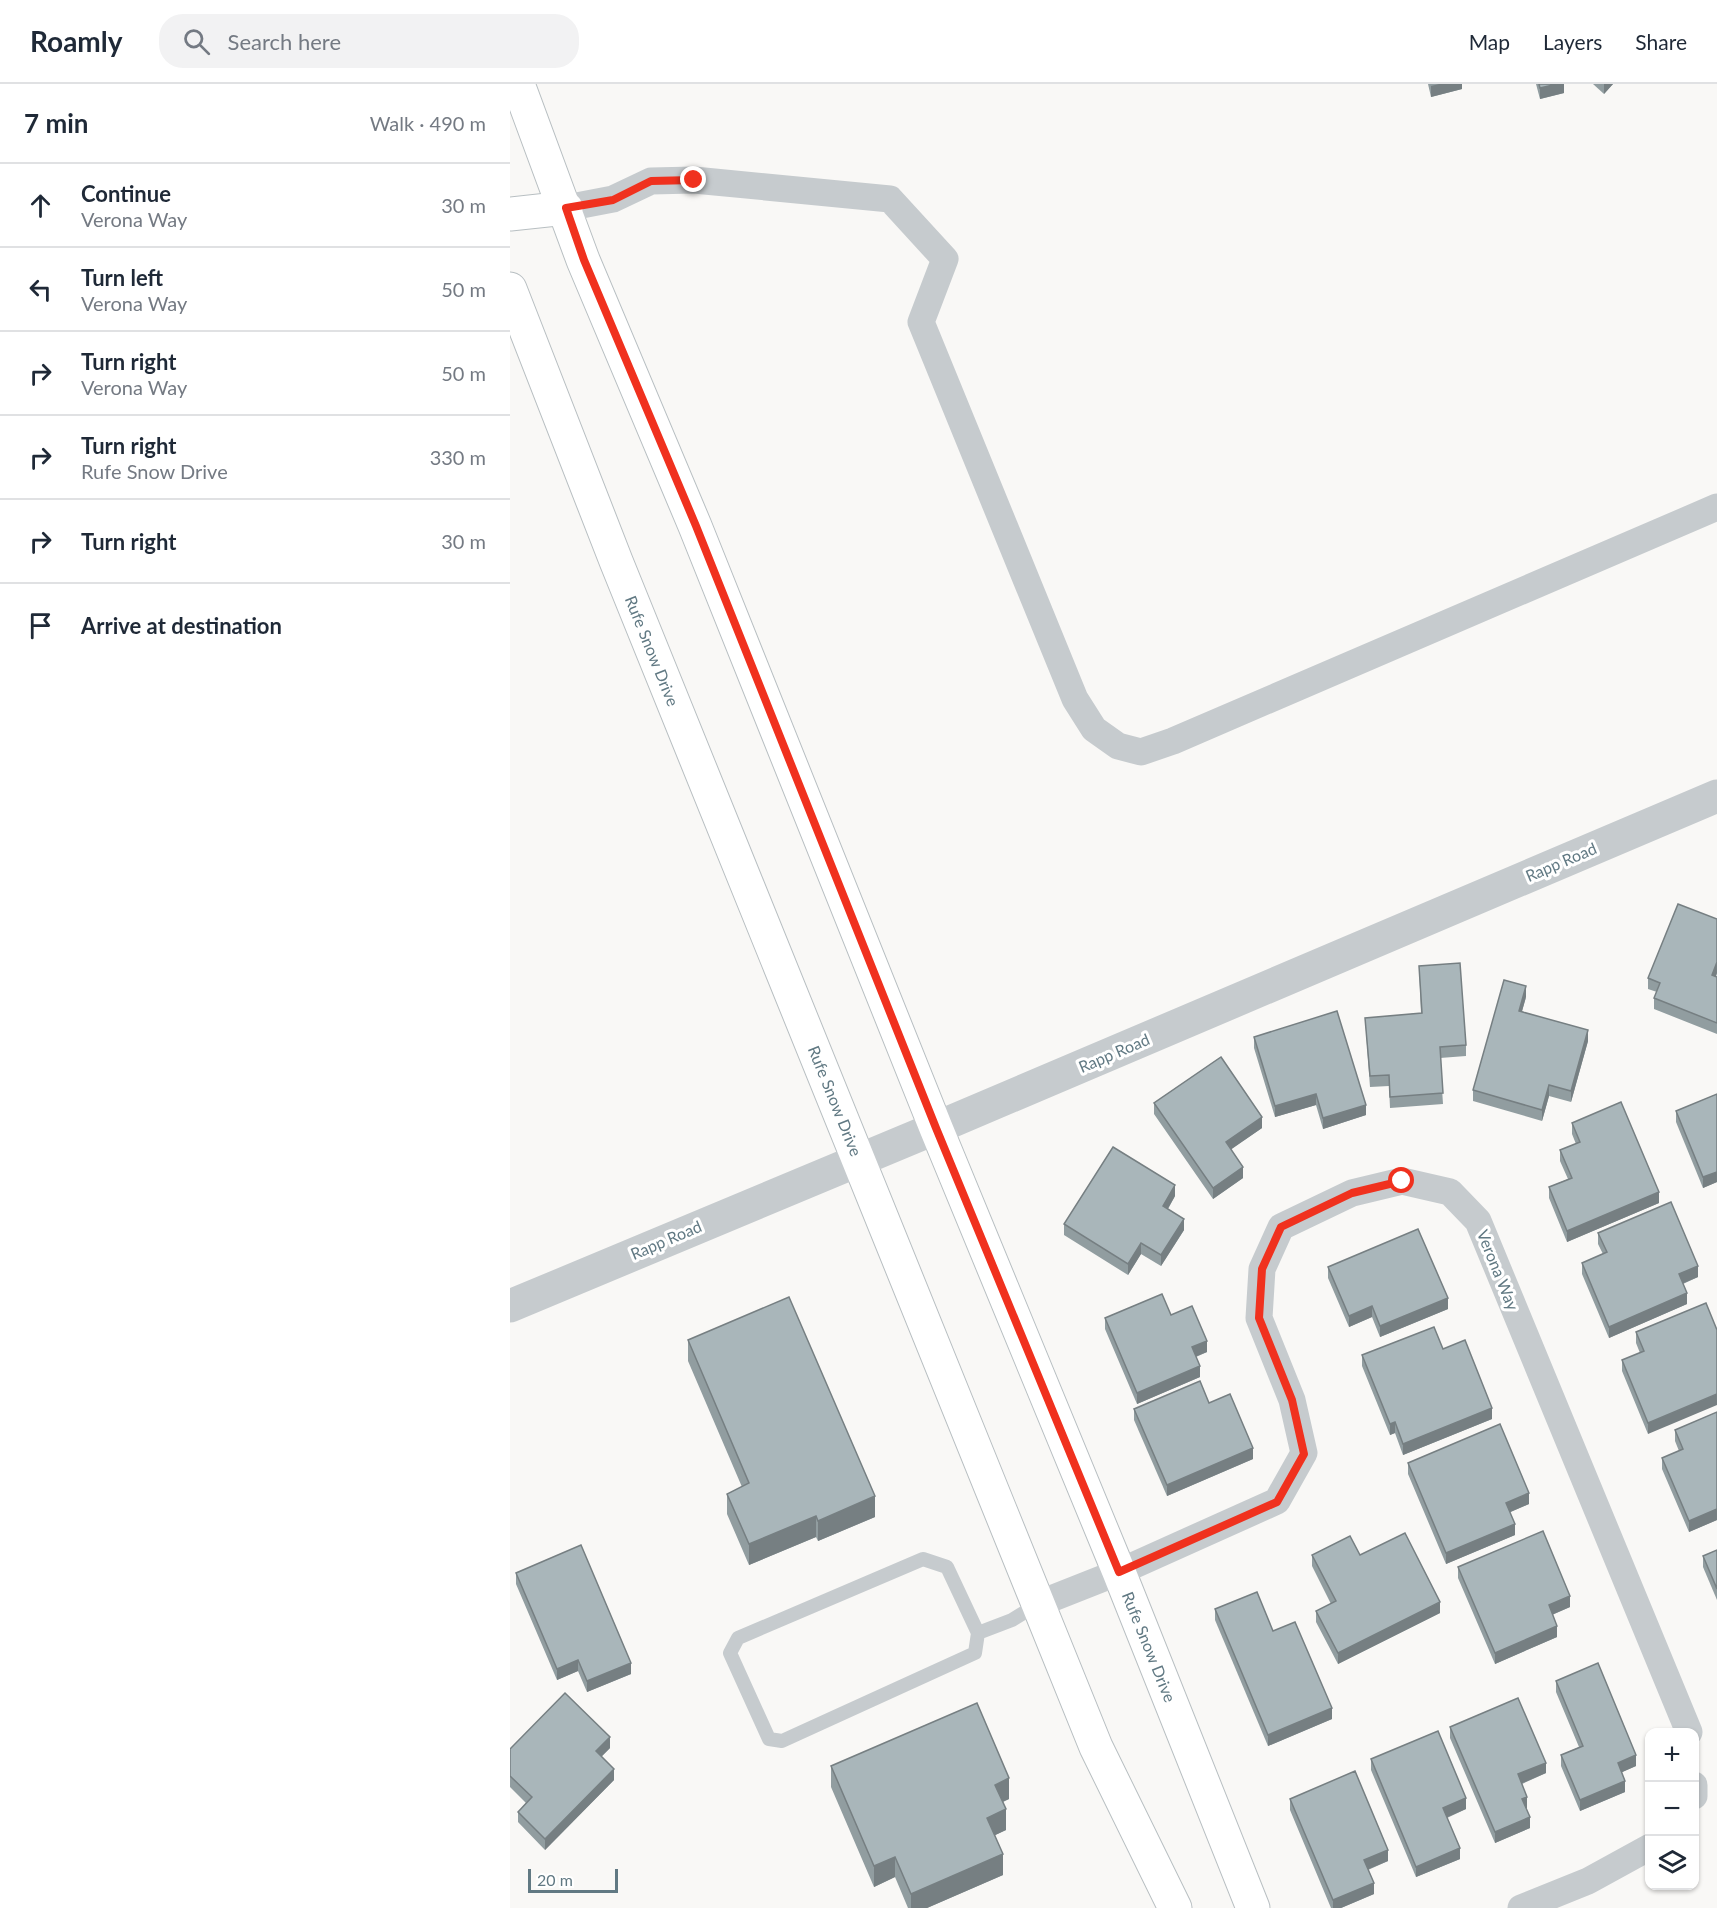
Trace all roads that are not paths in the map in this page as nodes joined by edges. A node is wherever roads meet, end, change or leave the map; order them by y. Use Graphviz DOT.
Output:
graph roads {
  1 [pos="518,84"];
  2 [pos="566,208"];
  3 [pos="510,214"];
  4 [pos="510,289"];
  5 [pos="1717,507"];
  6 [pos="1717,796"];
  7 [pos="936,1128"];
  8 [pos="859,1160"];
  9 [pos="510,1306"];
  10 [pos="1119,1572"];
  11 [pos="1038,1604"];
  12 [pos="978,1633"];
  13 [pos="1687,1728"];
  14 [pos="1645,1850"];
  15 [pos="1175,1908"];
  16 [pos="1253,1908"];
  17 [pos="1521,1908"];
  1 -- 2 [label="main road, Rufe Snow Drive"];
  2 -- 3 [label="main road"];
  2 -- 5 [label="street"];
  2 -- 7 [label="main road, Rufe Snow Drive"];
  4 -- 8 [label="main road, Rufe Snow Drive"];
  6 -- 7 [label="street, Rapp Road"];
  7 -- 8 [label="street, Rapp Road"];
  7 -- 10 [label="main road, Rufe Snow Drive"];
  8 -- 9 [label="street, Rapp Road"];
  8 -- 11 [label="main road, Rufe Snow Drive"];
  10 -- 11 [label="street, Verona Way"];
  10 -- 13 [label="street, Verona Way"];
  10 -- 16 [label="main road, Rufe Snow Drive"];
  11 -- 12 [label="lane"];
  11 -- 15 [label="main road, Rufe Snow Drive"];
  12 -- 12 [label="lane"];
  14 -- 17 [label="street"];
}
